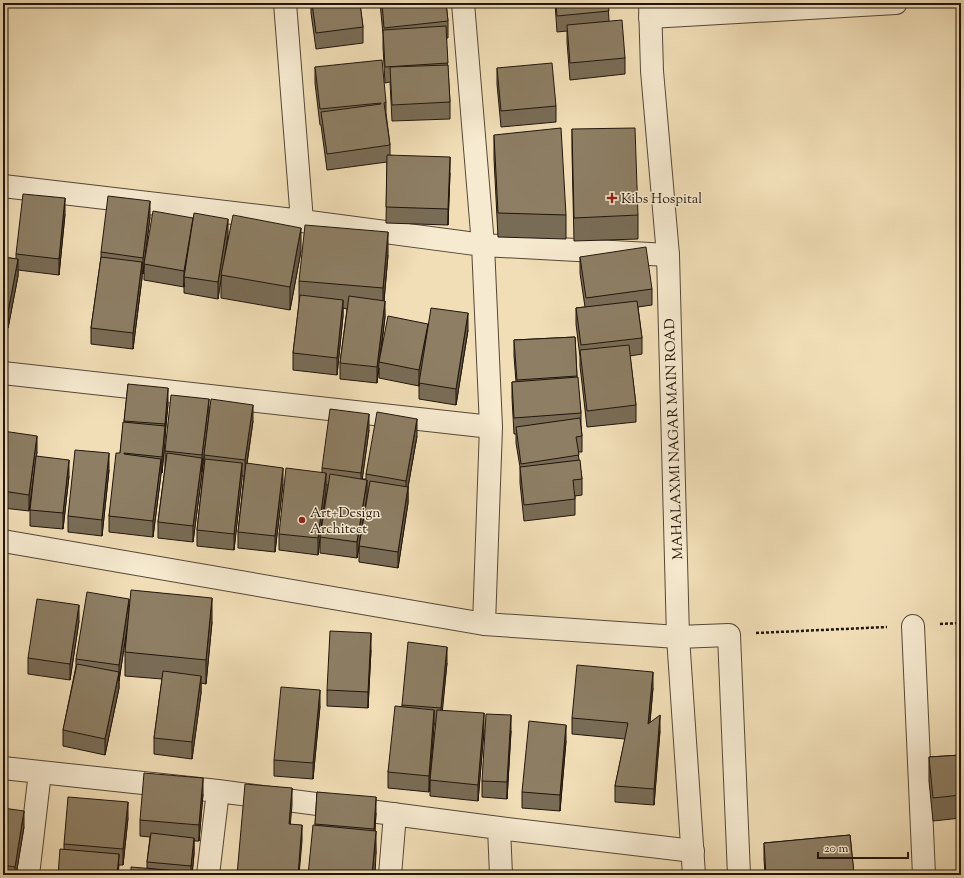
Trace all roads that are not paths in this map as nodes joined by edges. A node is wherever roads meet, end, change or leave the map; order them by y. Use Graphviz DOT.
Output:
graph roads {
  1 [pos="285,3"];
  2 [pos="463,3"];
  3 [pos="896,3"];
  4 [pos="650,10"];
  5 [pos="3,186"];
  6 [pos="302,221"];
  7 [pos="483,245"];
  8 [pos="668,255"];
  9 [pos="3,373"];
  10 [pos="491,427"];
  11 [pos="3,541"];
  12 [pos="484,624"];
  13 [pos="913,626"];
  14 [pos="678,637"];
  15 [pos="3,768"];
  16 [pos="40,772"];
  17 [pos="218,791"];
  18 [pos="395,814"];
  19 [pos="499,828"];
  20 [pos="693,851"];
  21 [pos="28,875"];
  22 [pos="208,875"];
  23 [pos="390,875"];
  24 [pos="501,875"];
  25 [pos="694,875"];
  26 [pos="739,875"];
  27 [pos="924,875"];
  1 -- 6 [label="street"];
  2 -- 7 [label="street"];
  3 -- 4 [label="street"];
  4 -- 8 [label="street, MAHALAXMI NAGAR MAIN ROAD"];
  5 -- 6 [label="street"];
  6 -- 7 [label="street"];
  7 -- 8 [label="street"];
  7 -- 10 [label="street"];
  8 -- 14 [label="street, MAHALAXMI NAGAR MAIN ROAD"];
  9 -- 10 [label="street"];
  10 -- 12 [label="street"];
  11 -- 12 [label="street"];
  12 -- 14 [label="street"];
  13 -- 27 [label="street"];
  14 -- 20 [label="street, MAHALAXMI NAGAR MAIN ROAD"];
  14 -- 26 [label="street"];
  15 -- 16 [label="street"];
  16 -- 17 [label="street"];
  16 -- 21 [label="street"];
  17 -- 18 [label="street"];
  17 -- 22 [label="street"];
  18 -- 19 [label="street"];
  18 -- 23 [label="street"];
  19 -- 20 [label="street"];
  19 -- 24 [label="street"];
  20 -- 25 [label="street, MAHALAXMI NAGAR MAIN ROAD"];
}
